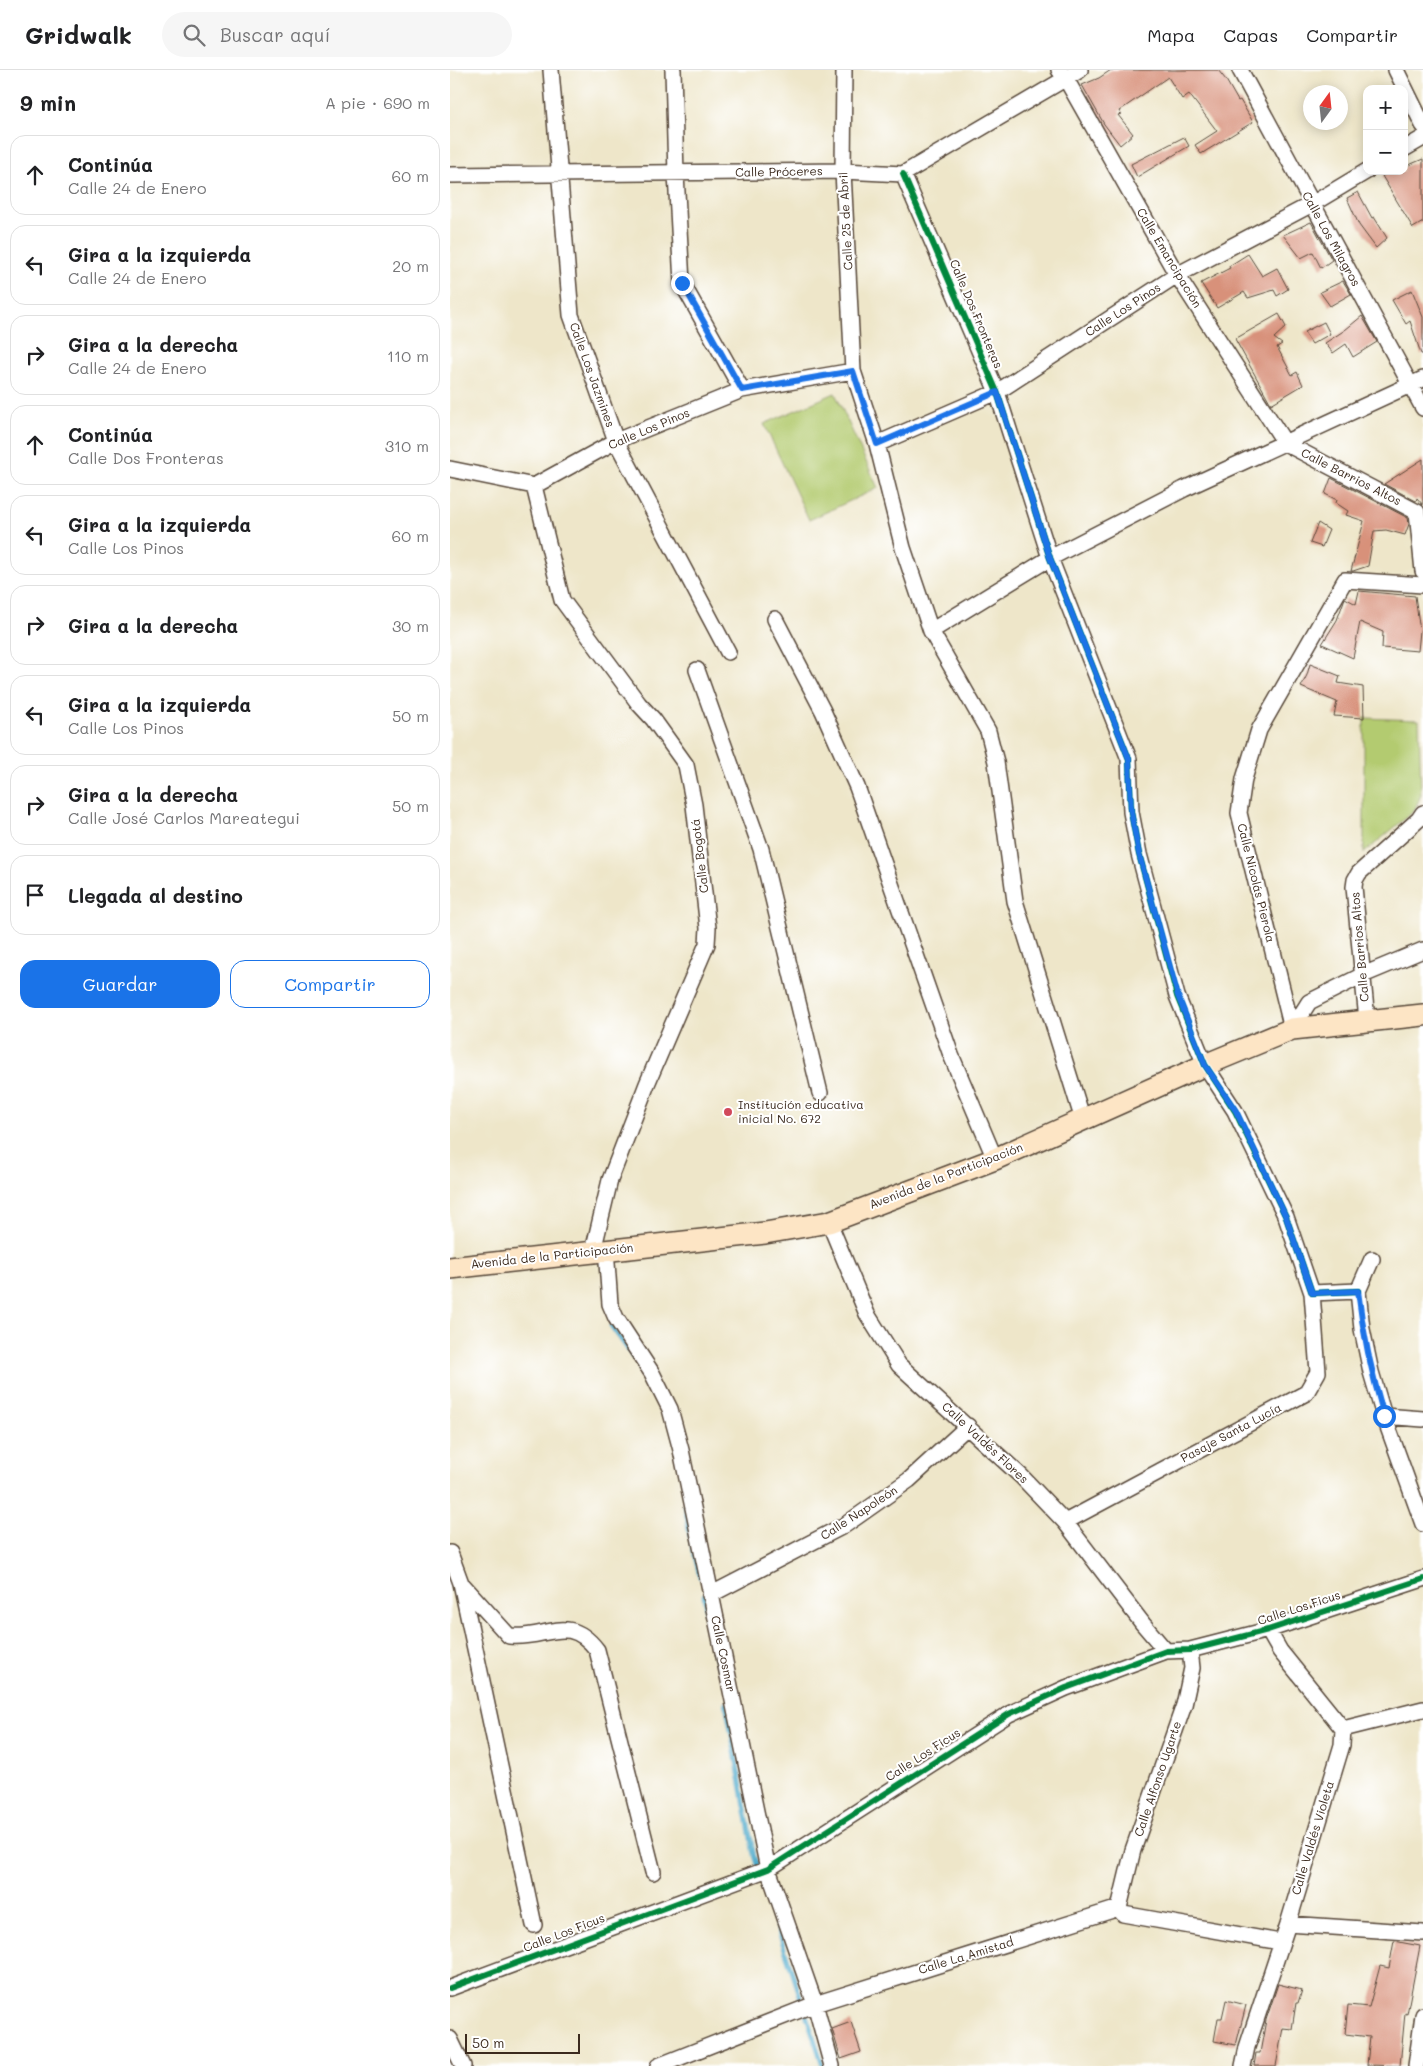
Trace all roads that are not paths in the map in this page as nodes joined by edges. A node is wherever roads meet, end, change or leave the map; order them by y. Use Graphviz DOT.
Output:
graph roads {
  1 [pos="551,70"];
  2 [pos="673,70"];
  3 [pos="844,70"];
  4 [pos="1080,70"];
  5 [pos="1240,70"];
  6 [pos="1396,70"];
  7 [pos="1062,75"];
  8 [pos="1423,125"];
  9 [pos="1423,138"];
  10 [pos="1408,147"];
  11 [pos="843,171"];
  12 [pos="1363,173"];
  13 [pos="676,174"];
  14 [pos="903,174"];
  15 [pos="450,175"];
  16 [pos="560,175"];
  17 [pos="1312,204"];
  18 [pos="1177,275"];
  19 [pos="853,371"];
  20 [pos="1417,382"];
  21 [pos="742,390"];
  22 [pos="997,392"];
  23 [pos="1423,408"];
  24 [pos="616,441"];
  25 [pos="1285,443"];
  26 [pos="877,444"];
  27 [pos="450,469"];
  28 [pos="534,486"];
  29 [pos="1050,558"];
  30 [pos="1423,571"];
  31 [pos="1423,584"];
  32 [pos="775,619"];
  33 [pos="932,631"];
  34 [pos="728,652"];
  35 [pos="697,670"];
  36 [pos="1423,813"];
  37 [pos="1423,950"];
  38 [pos="1362,975"];
  39 [pos="1423,1015"];
  40 [pos="1367,1020"];
  41 [pos="1292,1028"];
  42 [pos="1205,1065"];
  43 [pos="820,1093"];
  44 [pos="1083,1120"];
  45 [pos="995,1159"];
  46 [pos="828,1222"];
  47 [pos="599,1250"];
  48 [pos="1372,1259"];
  49 [pos="450,1268"];
  50 [pos="1358,1291"];
  51 [pos="1312,1293"];
  52 [pos="1384,1416"];
  53 [pos="1423,1419"];
  54 [pos="968,1426"];
  55 [pos="1065,1522"];
  56 [pos="1423,1524"];
  57 [pos="450,1553"];
  58 [pos="1423,1579"];
  59 [pos="461,1582"];
  60 [pos="710,1596"];
  61 [pos="1268,1630"];
  62 [pos="1190,1650"];
  63 [pos="1166,1651"];
  64 [pos="1423,1709"];
  65 [pos="1343,1729"];
  66 [pos="768,1869"];
  67 [pos="653,1872"];
  68 [pos="1119,1908"];
  69 [pos="1288,1924"];
  70 [pos="534,1925"];
  71 [pos="1423,1933"];
  72 [pos="1280,1942"];
  73 [pos="450,1988"];
  74 [pos="814,2004"];
  75 [pos="1423,2015"];
  76 [pos="450,2039"];
  77 [pos="463,2066"];
  78 [pos="658,2066"];
  79 [pos="832,2066"];
  80 [pos="1243,2066"];
  81 [pos="1416,2066"];
  1 -- 16 [label="street, Calle Los Jazmines"];
  2 -- 13 [label="street"];
  3 -- 11 [label="street, Calle 25 de Abril"];
  4 -- 7 [label="street"];
  5 -- 17 [label="street, Calle Los Milagros"];
  6 -- 8 [label="street"];
  7 -- 14 [label="street"];
  7 -- 18 [label="street, Calle Emancipación"];
  9 -- 10 [label="street"];
  11 -- 13 [label="street, Calle Próceres"];
  11 -- 14 [label="street, Calle Próceres"];
  11 -- 19 [label="street, Calle 25 de Abril"];
  12 -- 17 [label="street, Calle Los Pinos"];
  13 -- 16 [label="street, Calle Próceres"];
  13 -- 21 [label="street"];
  14 -- 22 [label="street, Calle Dos Fronteras"];
  15 -- 16 [label="street, Calle Próceres"];
  16 -- 24 [label="street, Calle Los Jazmines"];
  17 -- 18 [label="street, Calle Los Pinos"];
  17 -- 20 [label="street, Calle Los Milagros"];
  18 -- 22 [label="street, Calle Los Pinos"];
  18 -- 25 [label="street, Calle Emancipación"];
  19 -- 21 [label="street, Calle Los Pinos"];
  19 -- 26 [label="street, Calle 25 de Abril"];
  20 -- 23 [label="street, Calle Los Milagros"];
  20 -- 25 [label="street"];
  21 -- 24 [label="street, Calle Los Pinos"];
  22 -- 26 [label="street, Calle Los Pinos"];
  22 -- 29 [label="street, Calle Dos Fronteras"];
  24 -- 28 [label="street, Calle Los Pinos"];
  24 -- 34 [label="street, Calle Los Jazmines"];
  25 -- 29 [label="street"];
  25 -- 30 [label="street, Calle Barrios Altos"];
  26 -- 33 [label="street, Calle 25 de Abril"];
  27 -- 28 [label="street"];
  28 -- 47 [label="street, Calle Bogotá"];
  29 -- 33 [label="street"];
  29 -- 42 [label="street, Calle Dos Fronteras"];
  31 -- 41 [label="street, Calle Nicolás Pierola"];
  32 -- 45 [label="street"];
  33 -- 44 [label="street, Calle 25 de Abril"];
  35 -- 43 [label="street"];
  36 -- 38 [label="street, Calle Barrios Altos"];
  37 -- 38 [label="street"];
  38 -- 40 [label="street, Calle Barrios Altos"];
  38 -- 41 [label="street"];
  39 -- 40 [label="main road, Avenida de la Participación"];
  40 -- 41 [label="main road, Avenida de la Participación"];
  41 -- 42 [label="main road, Avenida de la Participación"];
  42 -- 44 [label="main road, Avenida de la Participación"];
  42 -- 51 [label="street, Pasaje Santa Lucía"];
  44 -- 45 [label="main road, Avenida de la Participación"];
  45 -- 46 [label="main road, Avenida de la Participación"];
  46 -- 47 [label="main road, Avenida de la Participación"];
  46 -- 54 [label="street, Calle Valdés Flores"];
  47 -- 49 [label="main road, Avenida de la Participación"];
  47 -- 60 [label="street, Calle Cosmar"];
  48 -- 50 [label="street"];
  50 -- 51 [label="street"];
  50 -- 52 [label="street"];
  51 -- 55 [label="street, Pasaje Santa Lucía"];
  52 -- 53 [label="street"];
  52 -- 56 [label="street"];
  54 -- 55 [label="street, Calle Valdés Flores"];
  54 -- 60 [label="street, Calle Napoleón"];
  55 -- 63 [label="street, Calle Valdés Flores"];
  57 -- 59 [label="street"];
  58 -- 61 [label="street, Calle Los Ficus"];
  59 -- 67 [label="street"];
  59 -- 70 [label="street"];
  60 -- 66 [label="street, Calle Cosmar"];
  61 -- 62 [label="street, Calle Los Ficus"];
  61 -- 65 [label="street"];
  62 -- 63 [label="street, Calle Los Ficus"];
  62 -- 68 [label="street, Calle Alfonso Ugarte"];
  63 -- 66 [label="street, Calle Los Ficus"];
  64 -- 65 [label="street"];
  65 -- 69 [label="street, Calle Valdés Violeta"];
  66 -- 73 [label="street, Calle Los Ficus"];
  66 -- 74 [label="street, Calle Cosmar"];
  68 -- 72 [label="street"];
  68 -- 74 [label="street, Calle La Amistad"];
  69 -- 71 [label="street"];
  69 -- 72 [label="street, Calle Valdés Violeta"];
  72 -- 80 [label="street, Calle Valdés Violeta"];
  74 -- 78 [label="street, Calle La Amistad"];
  74 -- 79 [label="street, Calle Cosmar"];
  75 -- 81 [label="street"];
  76 -- 77 [label="street"];
}
